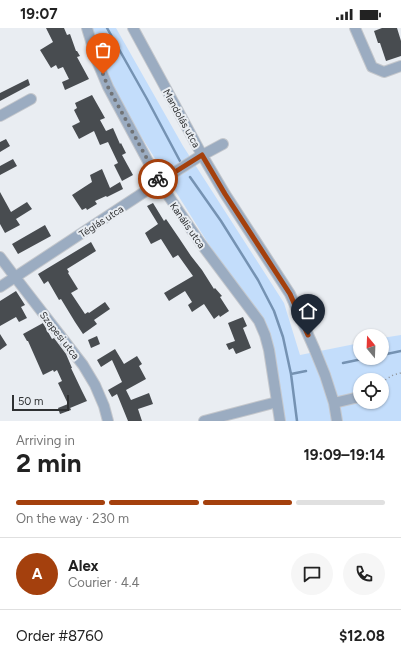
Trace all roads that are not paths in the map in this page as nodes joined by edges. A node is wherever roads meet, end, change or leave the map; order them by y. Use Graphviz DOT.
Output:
graph roads {
  1 [pos="87,28"];
  2 [pos="133,28"];
  3 [pos="356,28"];
  4 [pos="401,66"];
  5 [pos="31,99"];
  6 [pos="0,116"];
  7 [pos="223,144"];
  8 [pos="202,155"];
  9 [pos="159,182"];
  10 [pos="0,257"];
  11 [pos="15,277"];
  12 [pos="0,287"];
  13 [pos="353,398"];
  14 [pos="277,402"];
  15 [pos="334,403"];
  16 [pos="108,421"];
  17 [pos="204,421"];
  18 [pos="280,421"];
  19 [pos="337,421"];
  1 -- 9 [label="street, Kanális utca"];
  2 -- 8 [label="street, Mandolás utca"];
  3 -- 4 [label="street"];
  5 -- 6 [label="street"];
  7 -- 8 [label="street, Téglás utca"];
  8 -- 9 [label="street, Téglás utca"];
  8 -- 15 [label="street, Mandolás utca"];
  9 -- 11 [label="street, Téglás utca"];
  9 -- 14 [label="street, Kanális utca"];
  10 -- 11 [label="street, Szepesi utca"];
  11 -- 12 [label="street, Téglás utca"];
  11 -- 16 [label="street, Szepesi utca"];
  13 -- 15 [label="street"];
  14 -- 17 [label="street"];
  14 -- 18 [label="street, Kanális utca"];
  15 -- 19 [label="street, Mandolás utca"];
}
